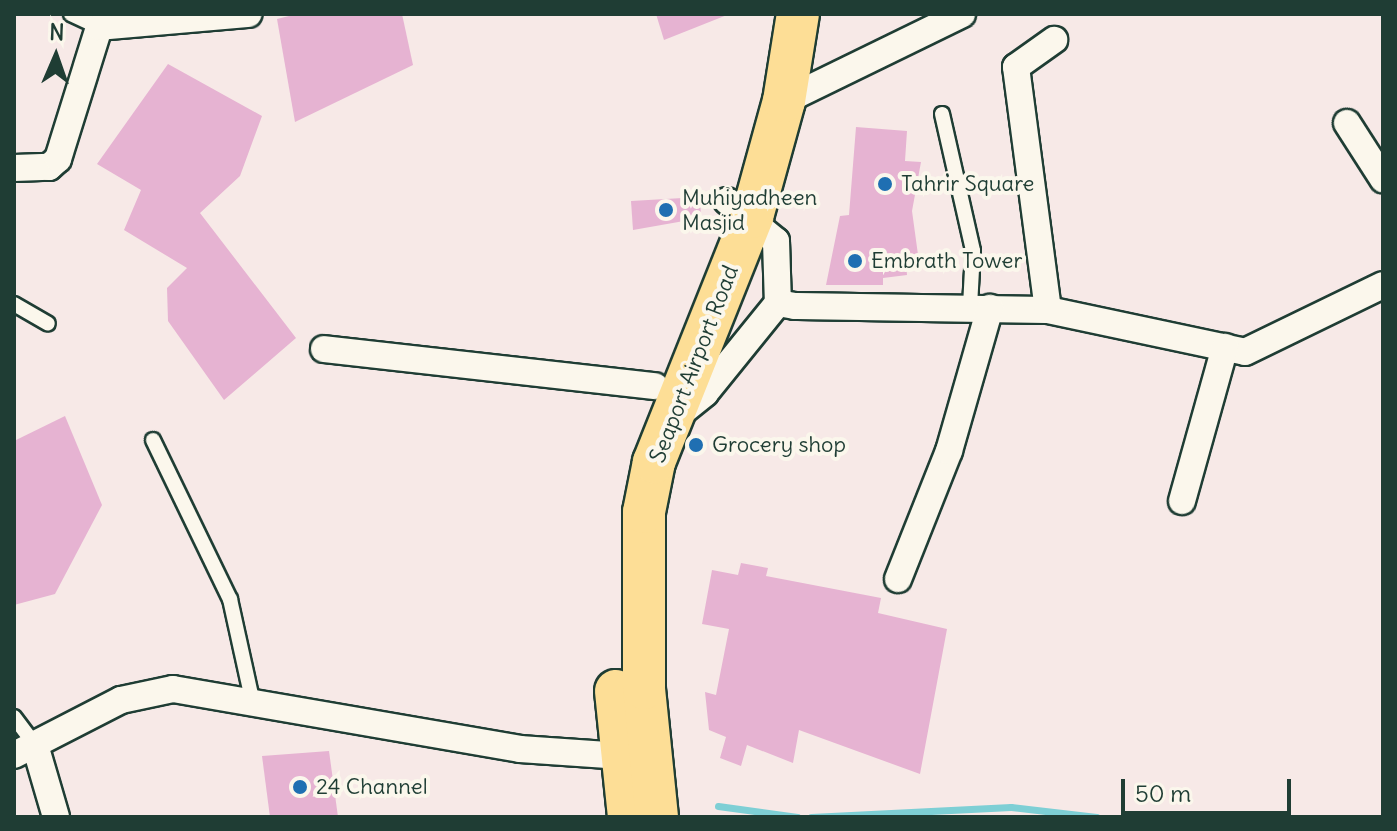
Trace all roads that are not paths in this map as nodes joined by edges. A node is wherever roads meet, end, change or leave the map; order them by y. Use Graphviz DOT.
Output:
graph roads {
  1 [pos="71,14"];
  2 [pos="248,14"];
  3 [pos="770,14"];
  4 [pos="798,14"];
  5 [pos="962,14"];
  6 [pos="99,27"];
  7 [pos="1054,40"];
  8 [pos="784,101"];
  9 [pos="942,114"];
  10 [pos="1347,123"];
  11 [pos="14,168"];
  12 [pos="1383,179"];
  13 [pos="740,209"];
  14 [pos="1383,285"];
  15 [pos="778,303"];
  16 [pos="14,304"];
  17 [pos="980,307"];
  18 [pos="1048,310"];
  19 [pos="48,324"];
  20 [pos="1225,347"];
  21 [pos="324,349"];
  22 [pos="662,404"];
  23 [pos="153,440"];
  24 [pos="1182,501"];
  25 [pos="898,579"];
  26 [pos="252,699"];
  27 [pos="14,717"];
  28 [pos="24,750"];
  29 [pos="622,756"];
  30 [pos="56,817"];
  31 [pos="629,817"];
  32 [pos="657,817"];
  1 -- 6 [label="lane"];
  2 -- 6 [label="street"];
  3 -- 13 [label="main road, Seaport Airport Road"];
  4 -- 8 [label="main road, Seaport Airport Road"];
  5 -- 8 [label="street"];
  6 -- 11 [label="street"];
  7 -- 18 [label="street"];
  8 -- 13 [label="main road, Seaport Airport Road"];
  9 -- 17 [label="lane"];
  10 -- 12 [label="street"];
  13 -- 15 [label="street"];
  13 -- 22 [label="main road, Seaport Airport Road"];
  14 -- 20 [label="street"];
  15 -- 17 [label="street"];
  15 -- 22 [label="street"];
  16 -- 19 [label="lane"];
  17 -- 18 [label="street"];
  17 -- 25 [label="street"];
  18 -- 20 [label="street"];
  20 -- 24 [label="street"];
  21 -- 22 [label="street"];
  22 -- 29 [label="main road, Seaport Airport Road"];
  22 -- 32 [label="main road, Seaport Airport Road"];
  23 -- 26 [label="lane"];
  26 -- 28 [label="street"];
  26 -- 29 [label="street"];
  27 -- 28 [label="lane"];
  28 -- 30 [label="street"];
  29 -- 31 [label="main road, Seaport Airport Road"];
}
